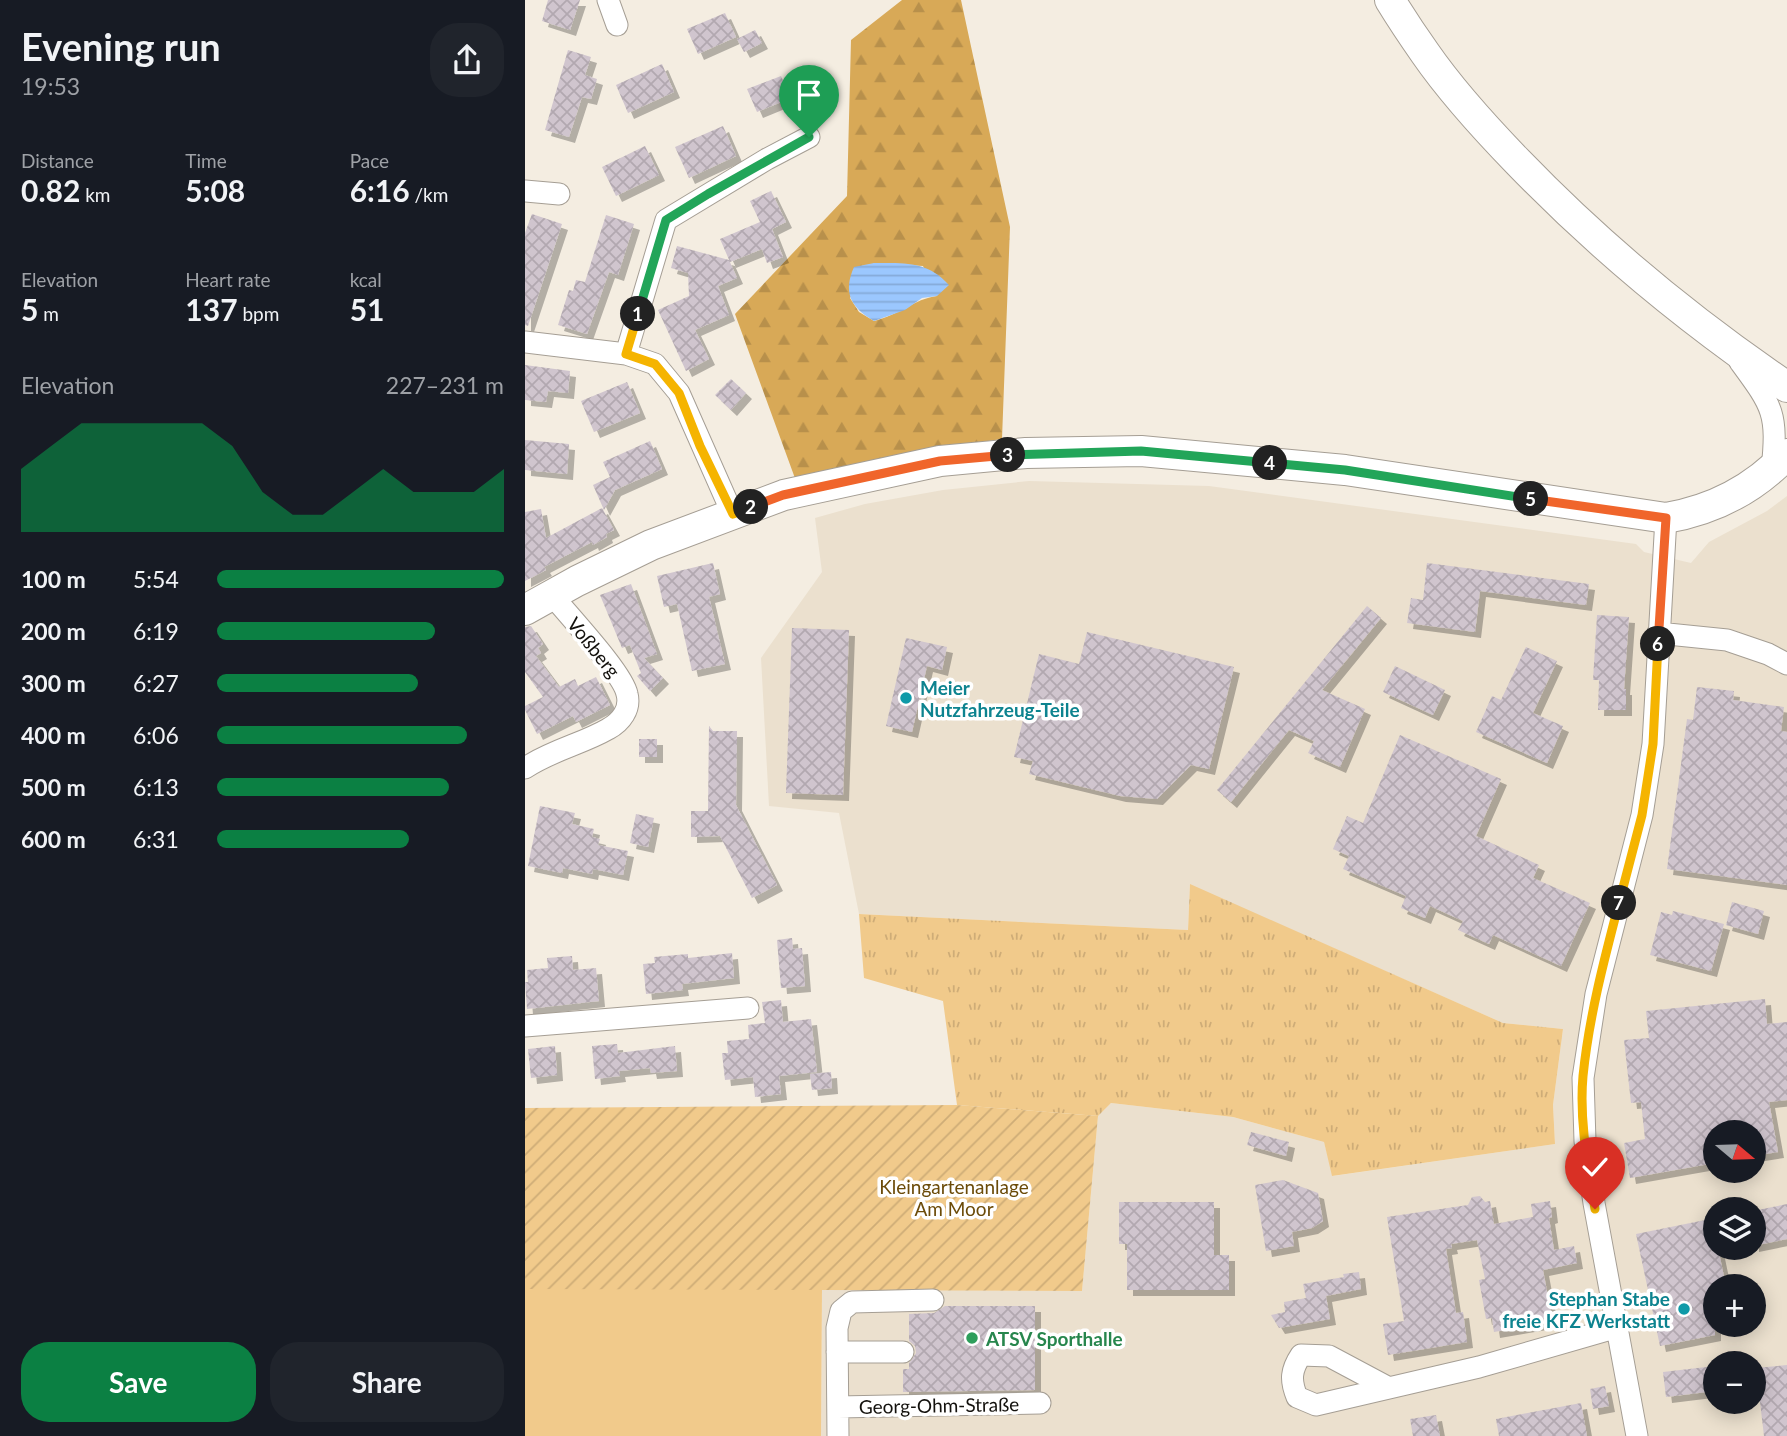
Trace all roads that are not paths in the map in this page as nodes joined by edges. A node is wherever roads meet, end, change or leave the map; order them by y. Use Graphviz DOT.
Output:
graph roads {
  1 [pos="608,0"];
  2 [pos="1390,0"];
  3 [pos="617,24"];
  4 [pos="809,137"];
  5 [pos="525,191"];
  6 [pos="559,194"];
  7 [pos="525,342"];
  8 [pos="1731,349"];
  9 [pos="626,354"];
  10 [pos="1787,387"];
  11 [pos="1780,462"];
  12 [pos="733,514"];
  13 [pos="1666,518"];
  14 [pos="552,595"];
  15 [pos="525,610"];
  16 [pos="1658,633"];
  17 [pos="1787,664"];
  18 [pos="525,768"];
  19 [pos="748,1008"];
  20 [pos="525,1026"];
  21 [pos="933,1300"];
  22 [pos="1618,1327"];
  23 [pos="837,1352"];
  24 [pos="903,1352"];
  25 [pos="1389,1388"];
  26 [pos="1040,1403"];
  27 [pos="838,1407"];
  28 [pos="838,1436"];
  29 [pos="1637,1436"];
  1 -- 3 [label="street"];
  2 -- 8 [label="street"];
  4 -- 9 [label="street"];
  5 -- 6 [label="street"];
  7 -- 9 [label="street"];
  8 -- 10 [label="street"];
  8 -- 11 [label="street"];
  9 -- 12 [label="street"];
  11 -- 13 [label="street"];
  12 -- 13 [label="street"];
  12 -- 14 [label="street"];
  13 -- 16 [label="street"];
  14 -- 15 [label="street"];
  14 -- 18 [label="street, Voßberg"];
  16 -- 17 [label="street"];
  16 -- 22 [label="street"];
  19 -- 20 [label="street"];
  21 -- 23 [label="street, Georg-Ohm-Straße"];
  22 -- 25 [label="street"];
  22 -- 29 [label="street"];
  23 -- 24 [label="street"];
  23 -- 27 [label="street, Georg-Ohm-Straße"];
  26 -- 27 [label="street, Georg-Ohm-Straße"];
  27 -- 28 [label="street, Georg-Ohm-Straße"];
}
